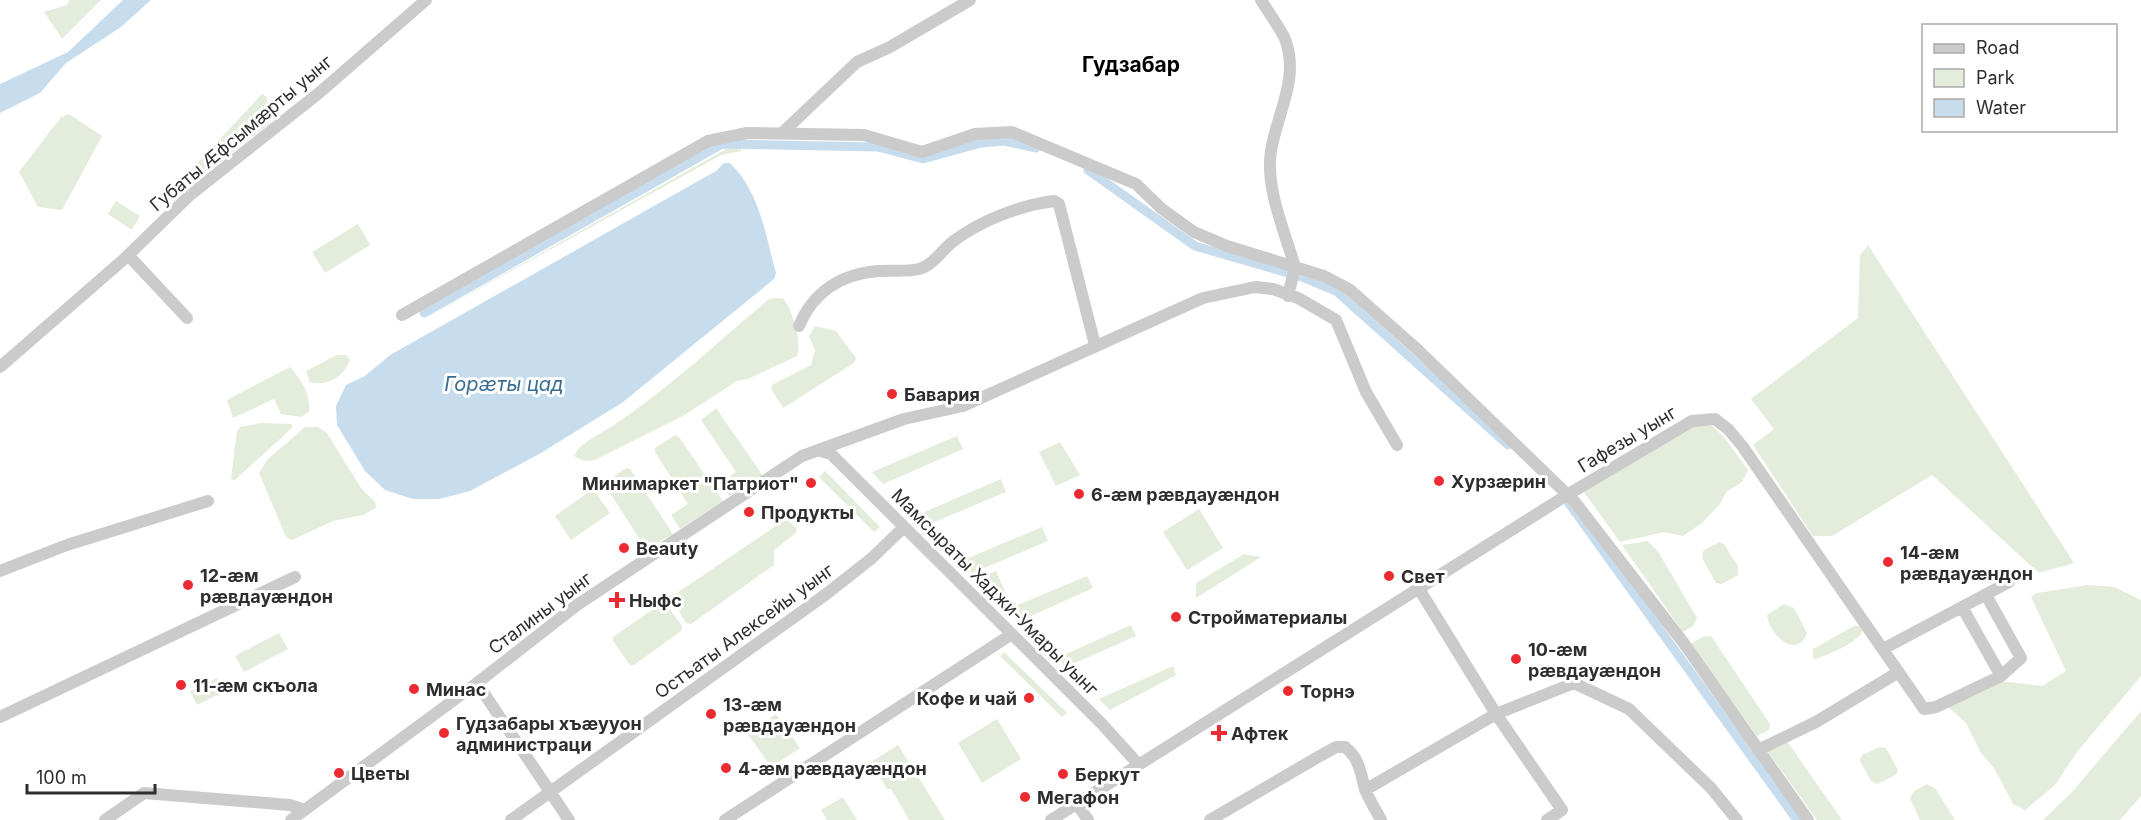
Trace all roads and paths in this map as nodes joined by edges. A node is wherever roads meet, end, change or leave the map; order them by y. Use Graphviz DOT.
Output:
graph roads {
  1 [pos="426,0"];
  2 [pos="970,0"];
  3 [pos="1261,0"];
  4 [pos="782,132"];
  5 [pos="128,255"];
  6 [pos="1295,269"];
  7 [pos="1289,292"];
  8 [pos="402,315"];
  9 [pos="187,318"];
  10 [pos="799,326"];
  11 [pos="1095,345"];
  12 [pos="0,367"];
  13 [pos="1397,445"];
  14 [pos="820,451"];
  15 [pos="1567,495"];
  16 [pos="208,501"];
  17 [pos="904,527"];
  18 [pos="0,571"];
  19 [pos="295,578"];
  20 [pos="2009,582"];
  21 [pos="1419,589"];
  22 [pos="1986,595"];
  23 [pos="1962,607"];
  24 [pos="1012,634"];
  25 [pos="1883,649"];
  26 [pos="1897,674"];
  27 [pos="2001,676"];
  28 [pos="477,683"];
  29 [pos="1496,714"];
  30 [pos="0,717"];
  31 [pos="1758,750"];
  32 [pos="1138,765"];
  33 [pos="1365,790"];
  34 [pos="551,793"];
  35 [pos="1077,804"];
  36 [pos="305,810"];
  37 [pos="105,820"];
  38 [pos="291,820"];
  39 [pos="512,820"];
  40 [pos="569,820"];
  41 [pos="725,820"];
  42 [pos="1051,820"];
  43 [pos="1088,820"];
  44 [pos="1210,820"];
  45 [pos="1380,820"];
  46 [pos="1547,820"];
  47 [pos="1737,820"];
  48 [pos="1808,820"];
  1 -- 5 [label="street, Губаты Æфсымæрты уынг"];
  2 -- 4 [label="street"];
  3 -- 6 [label="street"];
  4 -- 6 [label="street"];
  4 -- 8 [label="street"];
  5 -- 9 [label="street"];
  5 -- 12 [label="street, Губаты Æфсымæрты уынг"];
  6 -- 7 [label="street"];
  6 -- 15 [label="street"];
  7 -- 11 [label="street, Сталины уынг"];
  7 -- 13 [label="street, Сталины уынг"];
  10 -- 11 [label="street"];
  11 -- 14 [label="street, Сталины уынг"];
  14 -- 17 [label="street, Мамсыраты Хаджи-Умары уынг"];
  14 -- 28 [label="street, Сталины уынг"];
  15 -- 21 [label="street"];
  15 -- 25 [label="street, Гафезы уынг"];
  15 -- 31 [label="street, Гафезы уынг"];
  16 -- 18 [label="street"];
  17 -- 24 [label="street, Мамсыраты Хаджи-Умары уынг"];
  17 -- 34 [label="street, Остъаты Алексейы уынг"];
  19 -- 30 [label="street"];
  20 -- 22 [label="street"];
  21 -- 29 [label="street"];
  21 -- 32 [label="street"];
  22 -- 23 [label="street"];
  22 -- 27 [label="street, Гафезы уынг"];
  23 -- 25 [label="street"];
  23 -- 27 [label="street"];
  24 -- 32 [label="street, Мамсыраты Хаджи-Умары уынг"];
  24 -- 41 [label="street"];
  25 -- 26 [label="street, Гафезы уынг"];
  26 -- 27 [label="street, Гафезы уынг"];
  26 -- 31 [label="street"];
  28 -- 34 [label="street"];
  28 -- 36 [label="street, Сталины уынг"];
  29 -- 33 [label="street"];
  29 -- 46 [label="street"];
  29 -- 47 [label="street"];
  31 -- 48 [label="street, Гафезы уынг"];
  32 -- 35 [label="street"];
  33 -- 44 [label="street"];
  33 -- 45 [label="street"];
  34 -- 39 [label="street, Остъаты Алексейы уынг"];
  34 -- 40 [label="street"];
  35 -- 42 [label="street"];
  35 -- 43 [label="street"];
  36 -- 37 [label="street"];
  36 -- 38 [label="street, Сталины уынг"];
}
